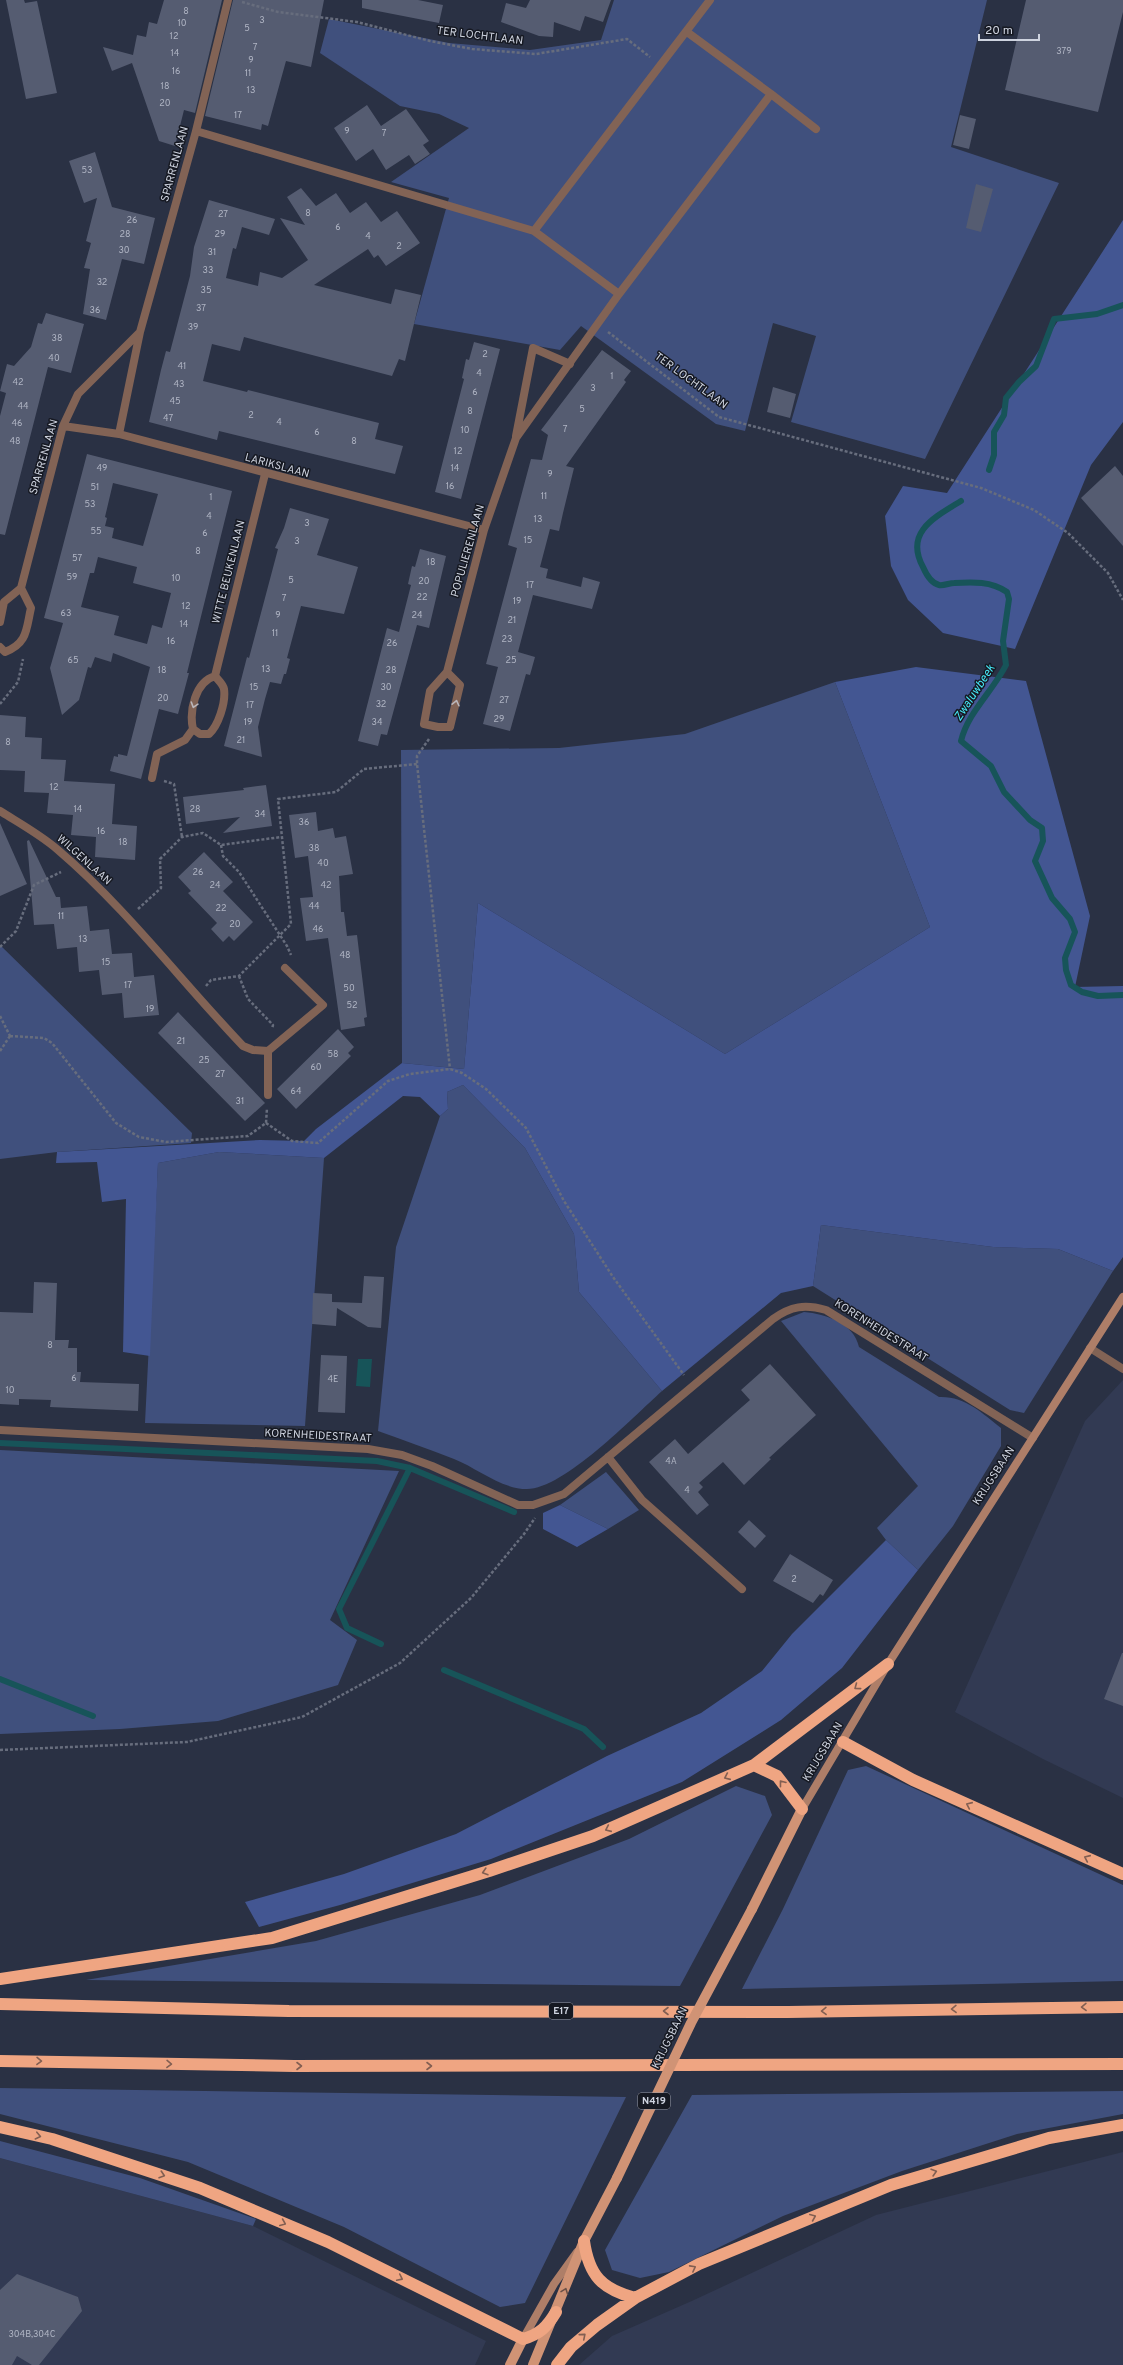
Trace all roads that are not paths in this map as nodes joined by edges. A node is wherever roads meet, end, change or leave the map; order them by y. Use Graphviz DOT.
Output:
graph roads {
  1 [pos="228,0"];
  2 [pos="710,0"];
  3 [pos="687,32"];
  4 [pos="771,94"];
  5 [pos="816,129"];
  6 [pos="196,131"];
  7 [pos="534,231"];
  8 [pos="619,294"];
  9 [pos="140,332"];
  10 [pos="570,364"];
  11 [pos="63,426"];
  12 [pos="119,434"];
  13 [pos="516,438"];
  14 [pos="265,474"];
  15 [pos="484,530"];
  16 [pos="21,588"];
  17 [pos="0,622"];
  18 [pos="3,649"];
  19 [pos="447,672"];
  20 [pos="215,676"];
  21 [pos="193,730"];
  22 [pos="152,778"];
  23 [pos="0,811"];
  24 [pos="285,968"];
  25 [pos="268,1051"];
  26 [pos="268,1095"];
  27 [pos="1123,1297"];
  28 [pos="1090,1348"];
  29 [pos="1123,1369"];
  30 [pos="0,1430"];
  31 [pos="1033,1438"];
  32 [pos="608,1457"];
  33 [pos="742,1589"];
  34 [pos="888,1664"];
  35 [pos="843,1742"];
  36 [pos="754,1765"];
  37 [pos="802,1809"];
  38 [pos="1123,1874"];
  39 [pos="0,1979"];
  40 [pos="0,2004"];
  41 [pos="1123,2007"];
  42 [pos="0,2060"];
  43 [pos="1123,2064"];
  44 [pos="1123,2125"];
  45 [pos="0,2127"];
  46 [pos="584,2241"];
  47 [pos="635,2298"];
  48 [pos="556,2312"];
  49 [pos="523,2339"];
  50 [pos="510,2365"];
  51 [pos="533,2365"];
  52 [pos="557,2365"];
  1 -- 6 [label="street, SPARRENLAAN"];
  2 -- 3 [label="street"];
  3 -- 4 [label="street"];
  3 -- 7 [label="street"];
  4 -- 5 [label="street"];
  4 -- 8 [label="street"];
  6 -- 7 [label="street"];
  6 -- 9 [label="street, SPARRENLAAN"];
  7 -- 8 [label="street"];
  8 -- 10 [label="street, POPULIERENLAAN"];
  9 -- 11 [label="street, SPARRENLAAN"];
  9 -- 12 [label="street, SPARRENLAAN"];
  10 -- 13 [label="street, POPULIERENLAAN"];
  10 -- 13 [label="street, POPULIERENLAAN"];
  11 -- 12 [label="street, LARIKSLAAN"];
  11 -- 16 [label="street, SPARRENLAAN"];
  12 -- 14 [label="street, LARIKSLAAN"];
  13 -- 15 [label="street, POPULIERENLAAN"];
  14 -- 15 [label="street, LARIKSLAAN"];
  14 -- 20 [label="street, WITTE BEUKENLAAN"];
  15 -- 19 [label="street, POPULIERENLAAN"];
  16 -- 17 [label="street"];
  16 -- 18 [label="street"];
  19 -- 19 [label="street, POPULIERENLAAN, one-way"];
  20 -- 21 [label="street, one-way"];
  20 -- 21 [label="street"];
  21 -- 22 [label="street"];
  23 -- 25 [label="street, WILGENLAAN"];
  24 -- 25 [label="street"];
  25 -- 26 [label="street"];
  27 -- 28 [label="main road, KRIJGSBAAN / N419"];
  28 -- 29 [label="street"];
  28 -- 31 [label="main road, KRIJGSBAAN / N419"];
  30 -- 32 [label="street, KORENHEIDESTRAAT"];
  31 -- 32 [label="street, KORENHEIDESTRAAT"];
  31 -- 34 [label="main road, KRIJGSBAAN / N419"];
  32 -- 33 [label="street"];
  34 -- 35 [label="main road, KRIJGSBAAN / N419"];
  34 -- 36 [label="highway, one-way"];
  35 -- 37 [label="main road, KRIJGSBAAN / N419"];
  38 -- 35 [label="highway, one-way"];
  37 -- 36 [label="highway, one-way"];
  36 -- 39 [label="highway, one-way"];
  37 -- 46 [label="main road, KRIJGSBAAN / N419, bridge"];
  41 -- 40 [label="highway, E17, one-way"];
  42 -- 43 [label="highway, one-way"];
  47 -- 44 [label="highway, one-way"];
  45 -- 49 [label="highway, one-way"];
  46 -- 47 [label="highway"];
  48 -- 46 [label="main road, KRIJGSBAAN / N419, one-way"];
  46 -- 49 [label="main road, KRIJGSBAAN / N419"];
  52 -- 47 [label="highway, one-way"];
  48 -- 49 [label="highway"];
  48 -- 51 [label="main road, KRIJGSBAAN / N419"];
  49 -- 50 [label="main road, KRIJGSBAAN / N419"];
}
